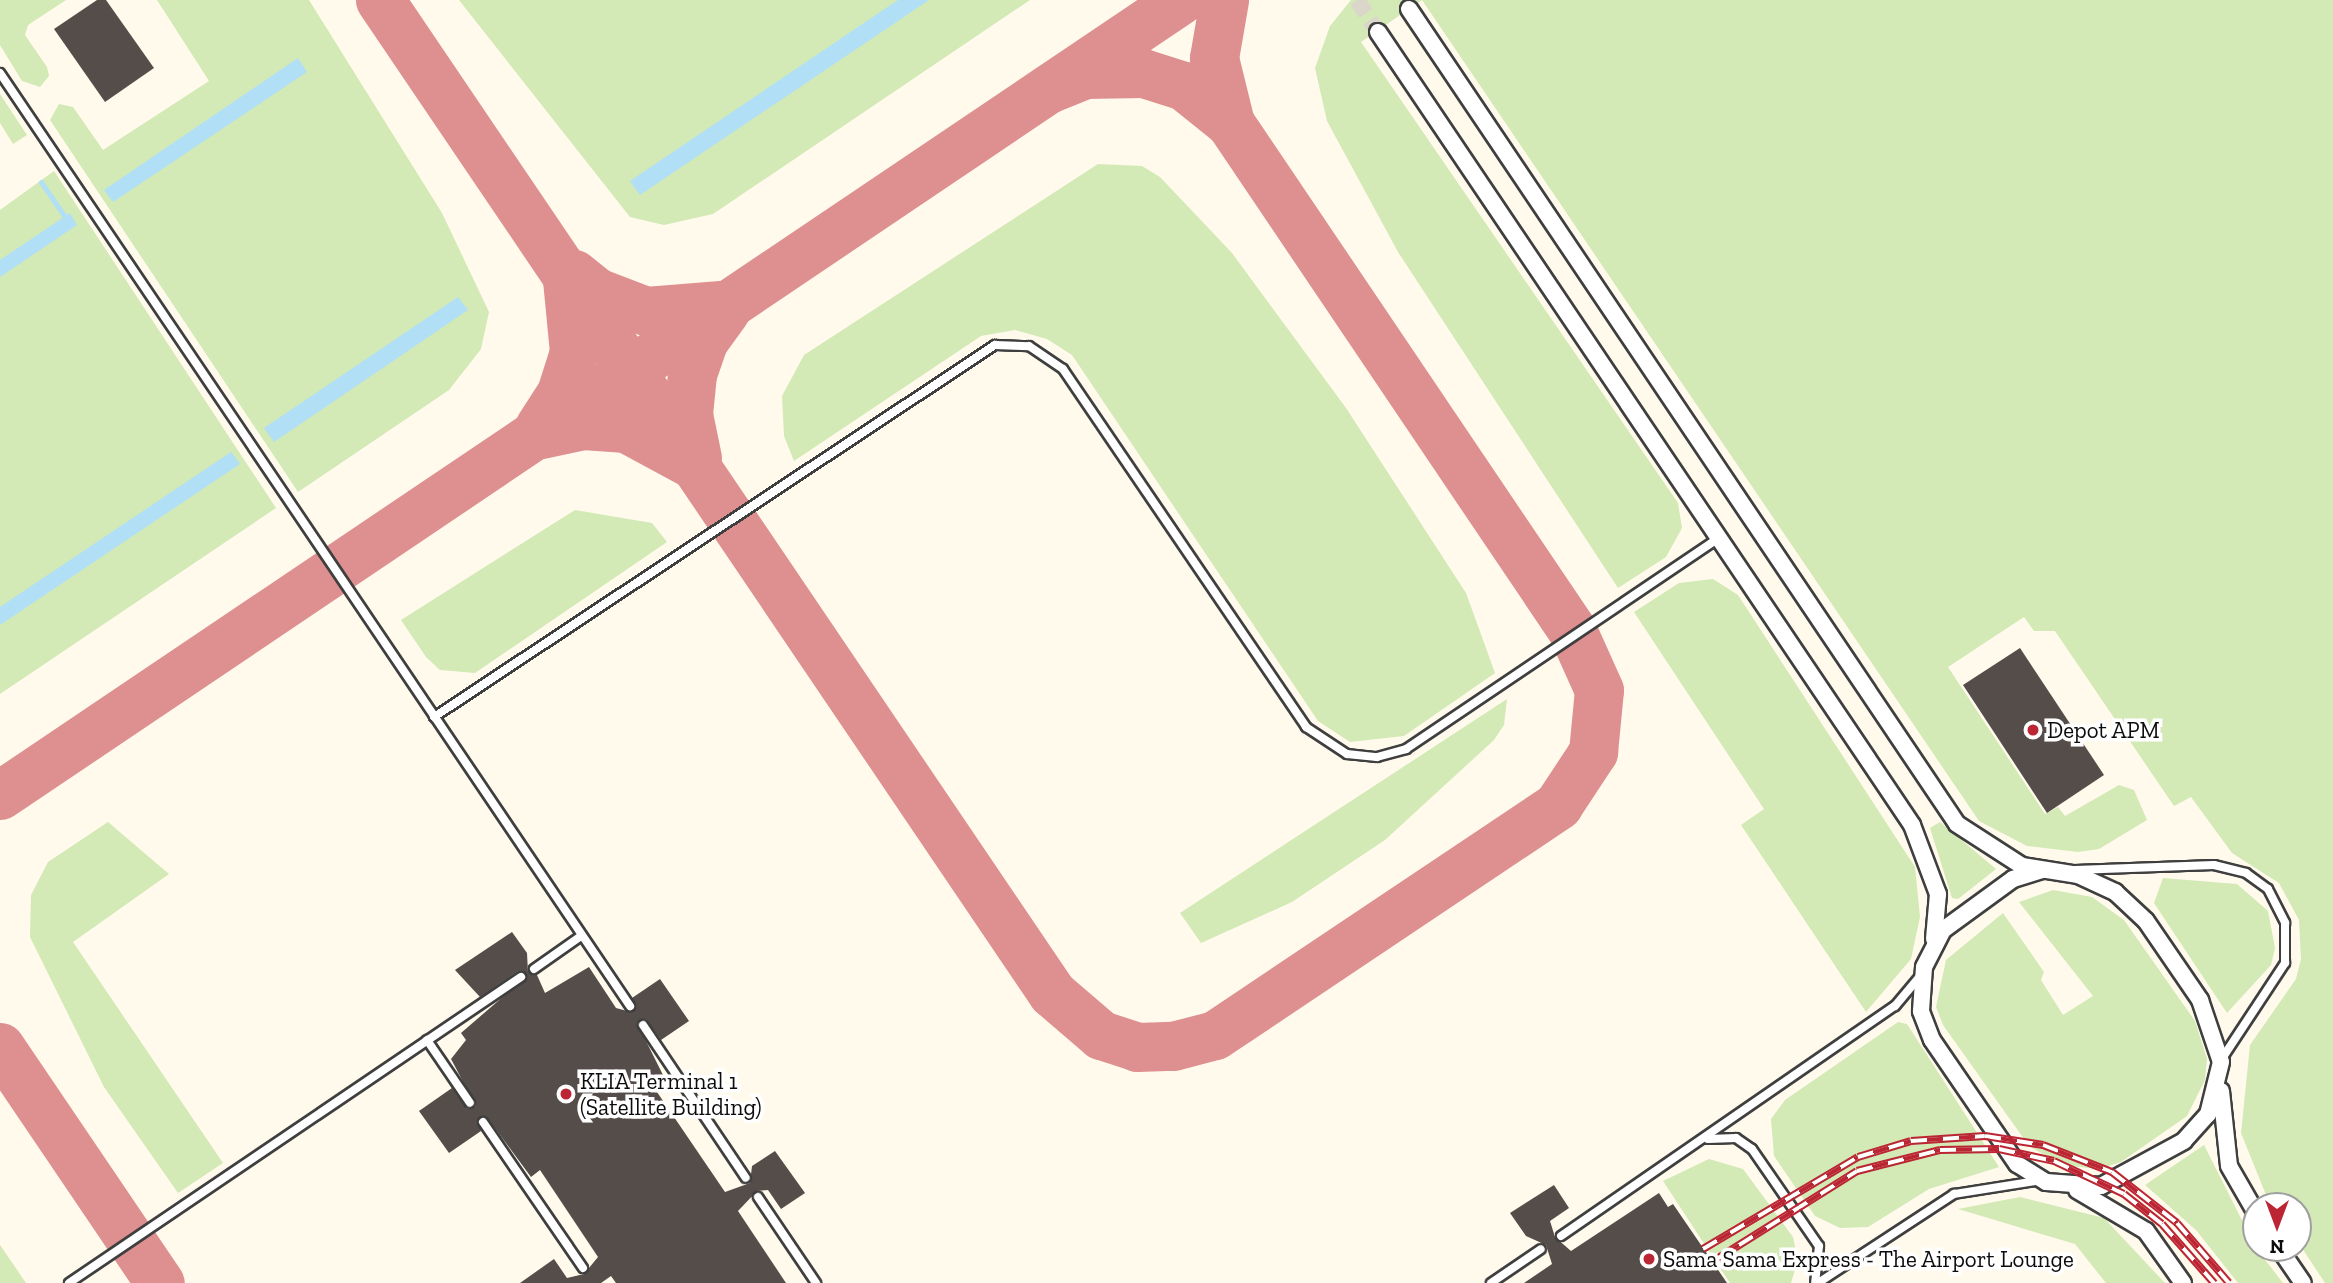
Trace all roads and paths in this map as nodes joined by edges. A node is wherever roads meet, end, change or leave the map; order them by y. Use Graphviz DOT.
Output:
graph roads {
  1 [pos="1409,9"];
  2 [pos="1378,32"];
  3 [pos="0,74"];
  4 [pos="1719,538"];
  5 [pos="434,717"];
  6 [pos="2050,871"];
  7 [pos="582,936"];
  8 [pos="1933,945"];
  9 [pos="1924,967"];
  10 [pos="534,969"];
  11 [pos="521,977"];
  12 [pos="630,1006"];
  13 [pos="643,1026"];
  14 [pos="427,1040"];
  15 [pos="2221,1070"];
  16 [pos="470,1103"];
  17 [pos="483,1122"];
  18 [pos="1706,1139"];
  19 [pos="746,1178"];
  20 [pos="2046,1182"];
  21 [pos="2071,1188"];
  22 [pos="2246,1192"];
  23 [pos="758,1197"];
  24 [pos="1561,1236"];
  25 [pos="1541,1249"];
  26 [pos="2289,1262"];
  27 [pos="583,1268"];
  28 [pos="69,1283"];
  29 [pos="816,1283"];
  30 [pos="1491,1283"];
  31 [pos="1816,1283"];
  32 [pos="2183,1283"];
  33 [pos="2303,1283"];
  1 -- 6 [label="street"];
  2 -- 4 [label="street"];
  3 -- 5 [label="lane"];
  4 -- 5 [label="lane"];
  4 -- 8 [label="street"];
  5 -- 7 [label="lane"];
  6 -- 8 [label="street"];
  6 -- 15 [label="street"];
  6 -- 15 [label="lane"];
  7 -- 10 [label="lane"];
  7 -- 12 [label="lane"];
  8 -- 9 [label="street"];
  9 -- 18 [label="lane"];
  9 -- 20 [label="street"];
  11 -- 14 [label="lane"];
  13 -- 19 [label="lane"];
  14 -- 16 [label="lane"];
  14 -- 28 [label="lane"];
  15 -- 21 [label="street"];
  15 -- 22 [label="street"];
  17 -- 27 [label="lane"];
  18 -- 24 [label="lane"];
  18 -- 31 [label="lane"];
  20 -- 21 [label="street"];
  20 -- 31 [label="lane"];
  21 -- 32 [label="street"];
  23 -- 29 [label="lane"];
  25 -- 30 [label="lane"];
  26 -- 33 [label="street"];
}
